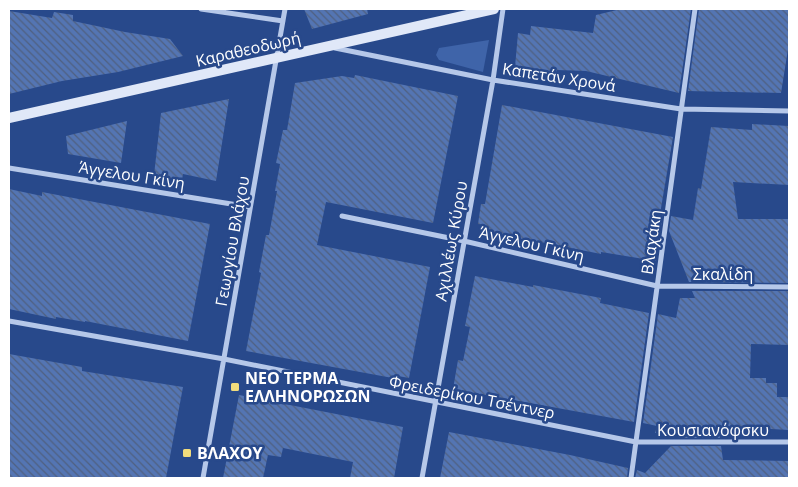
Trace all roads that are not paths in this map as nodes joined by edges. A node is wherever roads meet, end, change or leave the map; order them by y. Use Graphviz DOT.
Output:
graph roads {
  1 [pos="202,9"];
  2 [pos="285,9"];
  3 [pos="494,9"];
  4 [pos="503,9"];
  5 [pos="695,9"];
  6 [pos="283,21"];
  7 [pos="328,46"];
  8 [pos="276,57"];
  9 [pos="493,80"];
  10 [pos="681,109"];
  11 [pos="789,111"];
  12 [pos="9,118"];
  13 [pos="9,168"];
  14 [pos="250,207"];
  15 [pos="342,216"];
  16 [pos="464,241"];
  17 [pos="657,286"];
  18 [pos="789,287"];
  19 [pos="9,322"];
  20 [pos="224,360"];
  21 [pos="436,402"];
  22 [pos="636,442"];
  23 [pos="789,442"];
  24 [pos="203,478"];
  25 [pos="422,478"];
  26 [pos="631,478"];
  1 -- 6 [label="street"];
  2 -- 6 [label="street, Γεωργίου Βλάχου"];
  3 -- 7 [label="street, Καραθεοδωρή"];
  4 -- 9 [label="street, Αχιλλέως Κύρου"];
  5 -- 10 [label="street, Βλαχάκη"];
  6 -- 8 [label="street, Γεωργίου Βλάχου"];
  7 -- 8 [label="street, Καραθεοδωρή"];
  7 -- 9 [label="street, Καπετάν Χρονά"];
  8 -- 12 [label="street, Καραθεοδωρή"];
  8 -- 14 [label="street, Γεωργίου Βλάχου"];
  9 -- 10 [label="street, Καπετάν Χρονά"];
  9 -- 16 [label="street, Αχιλλέως Κύρου"];
  10 -- 11 [label="street, Καπετάν Χρονά"];
  10 -- 17 [label="street, Βλαχάκη"];
  13 -- 14 [label="street, Άγγελου Γκίνη"];
  14 -- 20 [label="street, Γεωργίου Βλάχου"];
  15 -- 16 [label="street, Άγγελου Γκίνη"];
  16 -- 17 [label="street, Άγγελου Γκίνη"];
  16 -- 21 [label="street, Αχιλλέως Κύρου"];
  17 -- 18 [label="street, Σκαλίδη"];
  17 -- 22 [label="street, Βλαχάκη"];
  19 -- 20 [label="street, Φρειδερίκου Τσέντνερ"];
  20 -- 21 [label="street, Φρειδερίκου Τσέντνερ"];
  20 -- 24 [label="street, Γεωργίου Βλάχου"];
  21 -- 22 [label="street, Φρειδερίκου Τσέντνερ"];
  21 -- 25 [label="street, Αχιλλέως Κύρου"];
  22 -- 23 [label="street, Κουσιανόφσκυ"];
  22 -- 26 [label="street, Βλαχάκη"];
}
